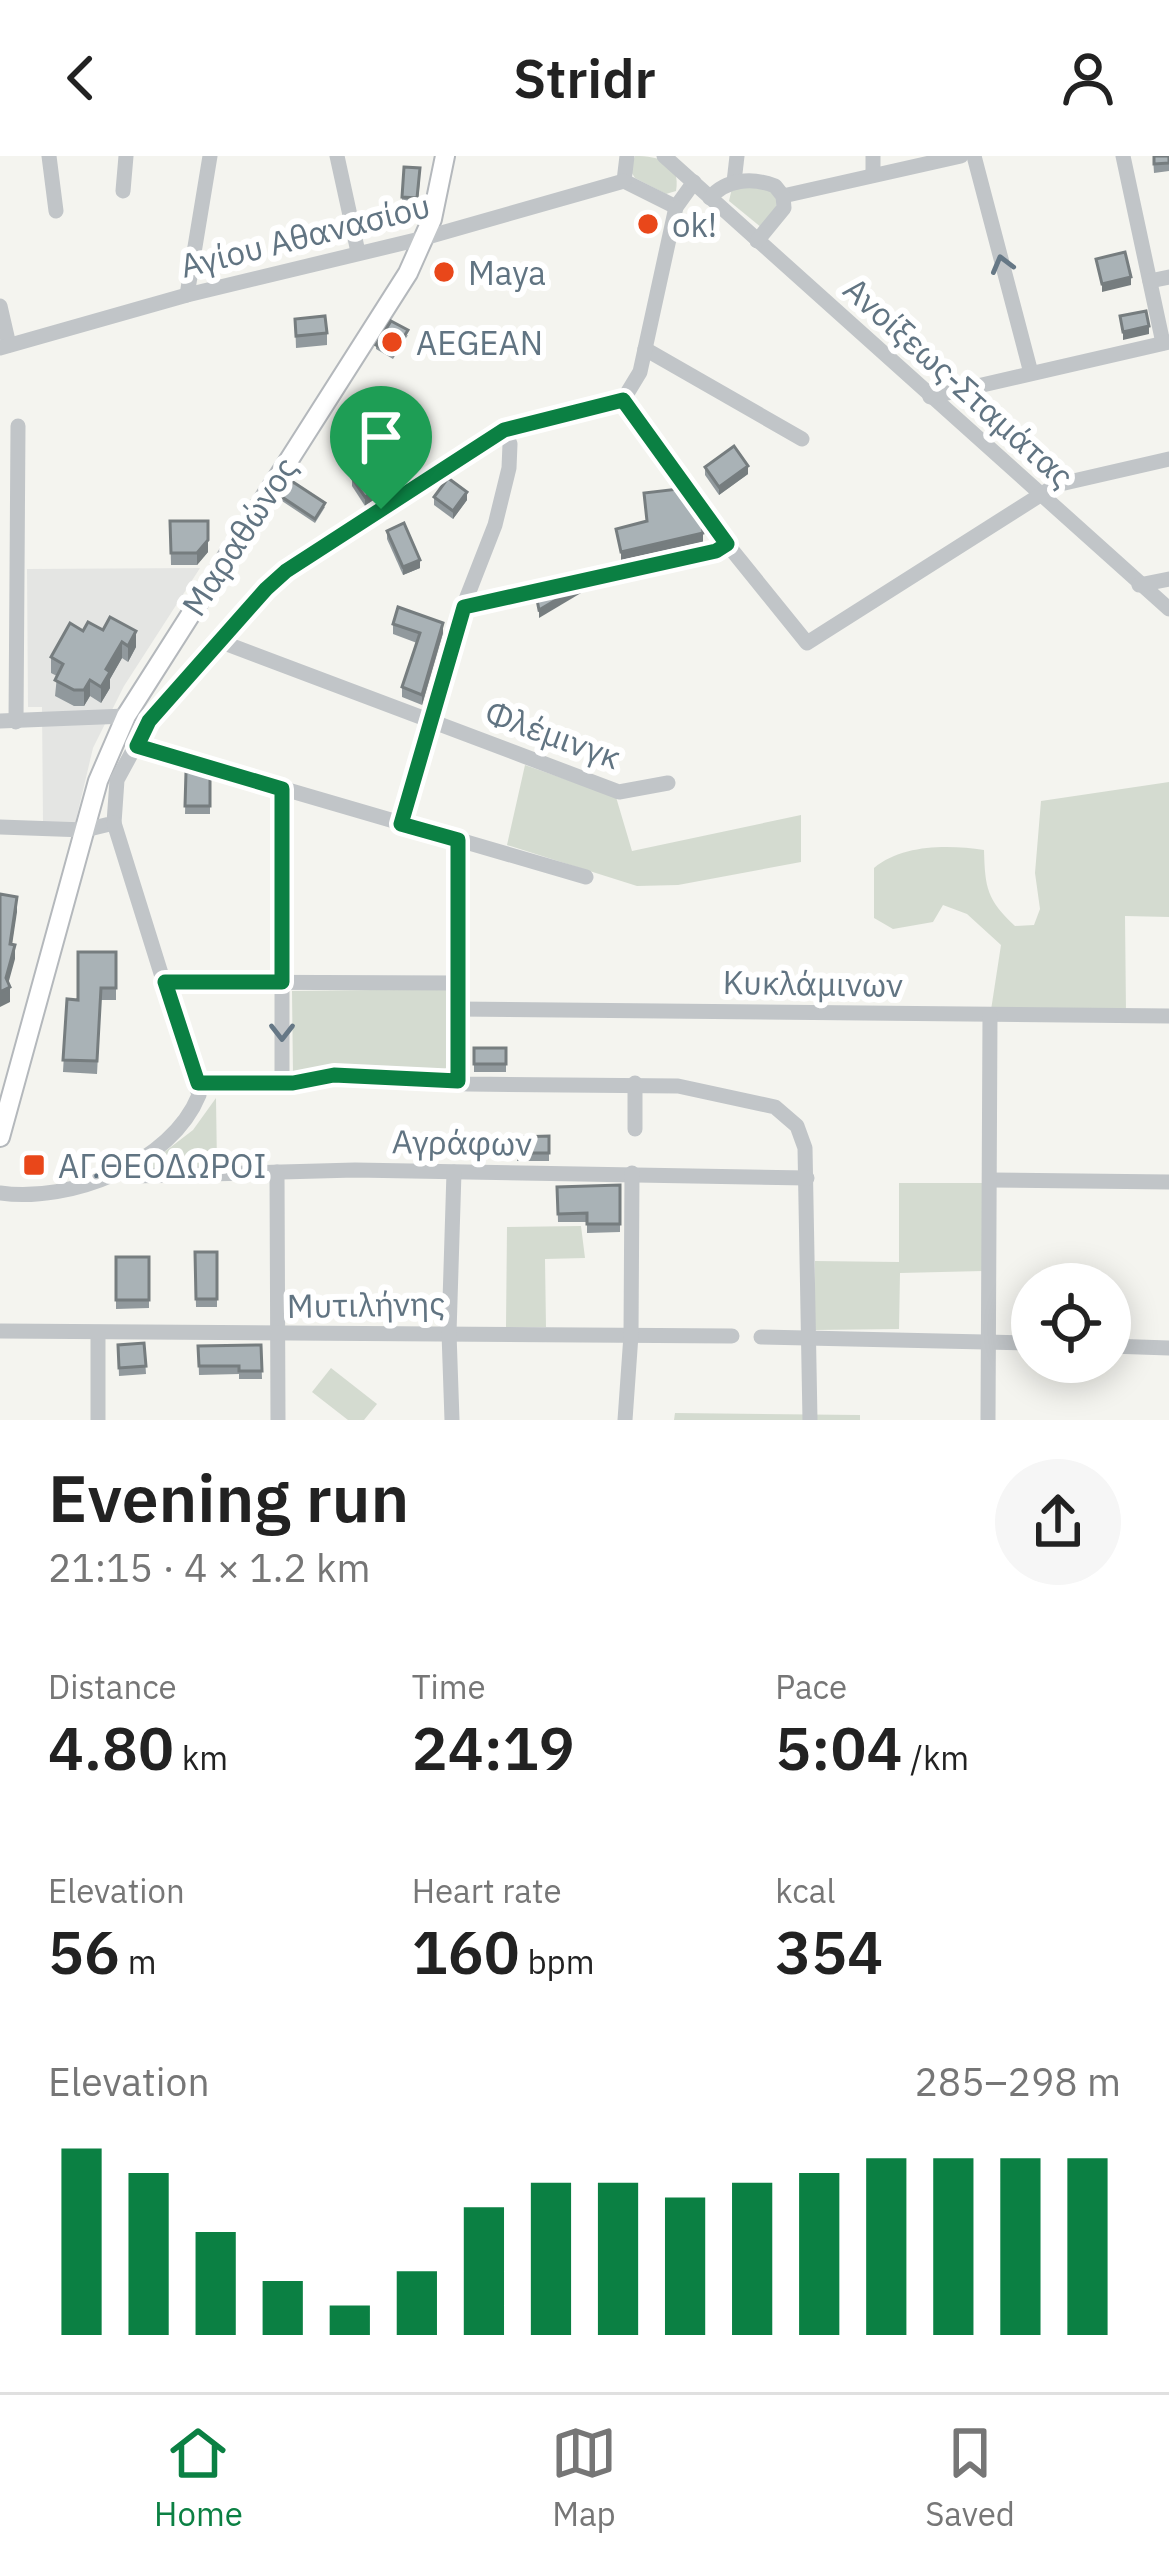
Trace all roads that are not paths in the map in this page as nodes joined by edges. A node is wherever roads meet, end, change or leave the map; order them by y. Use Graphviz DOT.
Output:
graph roads {
  1 [pos="49,156"];
  2 [pos="126,156"];
  3 [pos="210,156"];
  4 [pos="337,156"];
  5 [pos="445,156"];
  6 [pos="627,156"];
  7 [pos="664,156"];
  8 [pos="737,156"];
  9 [pos="873,156"];
  10 [pos="961,156"];
  11 [pos="974,156"];
  12 [pos="1123,156"];
  13 [pos="873,175"];
  14 [pos="623,181"];
  15 [pos="694,182"];
  16 [pos="734,182"];
  17 [pos="123,191"];
  18 [pos="783,196"];
  19 [pos="710,198"];
  20 [pos="676,207"];
  21 [pos="56,211"];
  22 [pos="424,238"];
  23 [pos="757,241"];
  24 [pos="358,252"];
  25 [pos="1169,277"];
  26 [pos="1150,281"];
  27 [pos="187,295"];
  28 [pos="0,306"];
  29 [pos="1166,342"];
  30 [pos="5,346"];
  31 [pos="645,350"];
  32 [pos="1031,373"];
  33 [pos="930,397"];
  34 [pos="623,400"];
  35 [pos="18,426"];
  36 [pos="504,430"];
  37 [pos="802,439"];
  38 [pos="1169,460"];
  39 [pos="1038,494"];
  40 [pos="727,544"];
  41 [pos="1169,579"];
  42 [pos="1139,585"];
  43 [pos="464,607"];
  44 [pos="1169,609"];
  45 [pos="219,641"];
  46 [pos="126,716"];
  47 [pos="8,722"];
  48 [pos="430,722"];
  49 [pos="137,746"];
  50 [pos="668,783"];
  51 [pos="282,789"];
  52 [pos="114,823"];
  53 [pos="401,824"];
  54 [pos="0,827"];
  55 [pos="85,830"];
  56 [pos="458,840"];
  57 [pos="586,877"];
  58 [pos="165,982"];
  59 [pos="282,982"];
  60 [pos="457,982"];
  61 [pos="457,1010"];
  62 [pos="990,1015"];
  63 [pos="1169,1016"];
  64 [pos="458,1081"];
  65 [pos="198,1083"];
  66 [pos="282,1083"];
  67 [pos="635,1083"];
  68 [pos="635,1129"];
  69 [pos="0,1137"];
  70 [pos="118,1170"];
  71 [pos="277,1172"];
  72 [pos="454,1172"];
  73 [pos="632,1173"];
  74 [pos="807,1178"];
  75 [pos="991,1180"];
  76 [pos="1169,1182"];
  77 [pos="0,1193"];
  78 [pos="0,1331"];
  79 [pos="449,1333"];
  80 [pos="98,1334"];
  81 [pos="278,1334"];
  82 [pos="631,1335"];
  83 [pos="732,1336"];
  84 [pos="761,1337"];
  85 [pos="809,1337"];
  86 [pos="988,1341"];
  87 [pos="1011,1342"];
  88 [pos="1131,1347"];
  89 [pos="1169,1348"];
  90 [pos="98,1420"];
  91 [pos="278,1420"];
  92 [pos="452,1420"];
  93 [pos="625,1420"];
  94 [pos="810,1420"];
  95 [pos="988,1420"];
  1 -- 21 [label="street"];
  2 -- 17 [label="street"];
  3 -- 27 [label="street"];
  4 -- 24 [label="street"];
  5 -- 22 [label="main road, Μαραθώνος"];
  6 -- 14 [label="street"];
  7 -- 15 [label="street, Ανοίξεως-Σταμάτας"];
  8 -- 16 [label="street"];
  9 -- 13 [label="street"];
  10 -- 13 [label="street"];
  32 -- 11 [label="street, one-way"];
  12 -- 26 [label="street"];
  13 -- 18 [label="street"];
  14 -- 20 [label="street"];
  14 -- 22 [label="street, Αγίου Αθανασίου"];
  15 -- 19 [label="street, Ανοίξεως-Σταμάτας"];
  15 -- 20 [label="street"];
  16 -- 18 [label="street"];
  16 -- 19 [label="street"];
  18 -- 23 [label="street"];
  19 -- 23 [label="street, Ανοίξεως-Σταμάτας"];
  20 -- 31 [label="street"];
  22 -- 24 [label="street, Αγίου Αθανασίου"];
  22 -- 46 [label="main road, Μαραθώνος"];
  23 -- 33 [label="street, Ανοίξεως-Σταμάτας"];
  24 -- 27 [label="street, Αγίου Αθανασίου"];
  25 -- 26 [label="street"];
  26 -- 29 [label="street"];
  27 -- 30 [label="street, Αγίου Αθανασίου"];
  28 -- 30 [label="street"];
  29 -- 32 [label="street"];
  31 -- 34 [label="street"];
  31 -- 37 [label="street"];
  32 -- 33 [label="street"];
  33 -- 39 [label="street, Ανοίξεως-Σταμάτας"];
  34 -- 36 [label="street"];
  34 -- 40 [label="street"];
  35 -- 47 [label="street"];
  36 -- 43 [label="street"];
  36 -- 45 [label="street"];
  38 -- 39 [label="street"];
  39 -- 40 [label="street"];
  39 -- 42 [label="street, Ανοίξεως-Σταμάτας"];
  40 -- 43 [label="street"];
  41 -- 42 [label="street"];
  42 -- 44 [label="street, Ανοίξεως-Σταμάτας"];
  43 -- 48 [label="street"];
  45 -- 48 [label="street, Φλέμινγκ"];
  45 -- 49 [label="street"];
  46 -- 47 [label="street"];
  46 -- 55 [label="main road, Μαραθώνος"];
  48 -- 50 [label="street, Φλέμινγκ"];
  48 -- 53 [label="street"];
  49 -- 51 [label="street"];
  49 -- 52 [label="street"];
  51 -- 53 [label="street"];
  51 -- 59 [label="street"];
  52 -- 55 [label="street"];
  52 -- 58 [label="street"];
  53 -- 56 [label="street"];
  54 -- 55 [label="street"];
  55 -- 69 [label="main road, Μαραθώνος"];
  56 -- 57 [label="street"];
  56 -- 60 [label="street"];
  58 -- 59 [label="street"];
  58 -- 65 [label="street"];
  59 -- 60 [label="street"];
  59 -- 66 [label="street, one-way"];
  60 -- 61 [label="street"];
  61 -- 62 [label="street, Κυκλάμινων"];
  61 -- 64 [label="street"];
  62 -- 63 [label="street, Κυκλάμινων"];
  62 -- 75 [label="street"];
  64 -- 66 [label="street"];
  64 -- 67 [label="street"];
  65 -- 66 [label="street"];
  65 -- 70 [label="street"];
  67 -- 68 [label="street"];
  67 -- 74 [label="street"];
  70 -- 71 [label="street, Αγράφων"];
  70 -- 77 [label="street"];
  71 -- 72 [label="street, Αγράφων"];
  71 -- 81 [label="street"];
  72 -- 73 [label="street, Αγράφων"];
  72 -- 79 [label="street"];
  73 -- 74 [label="street, Αγράφων"];
  73 -- 82 [label="street"];
  74 -- 85 [label="street"];
  75 -- 76 [label="street"];
  75 -- 86 [label="street"];
  78 -- 80 [label="street, Μυτιλήνης"];
  79 -- 81 [label="street, Μυτιλήνης"];
  79 -- 82 [label="street, Μυτιλήνης"];
  79 -- 92 [label="street"];
  80 -- 81 [label="street, Μυτιλήνης"];
  80 -- 90 [label="street"];
  81 -- 91 [label="street"];
  82 -- 83 [label="street, Μυτιλήνης"];
  82 -- 93 [label="street"];
  84 -- 85 [label="street"];
  85 -- 86 [label="street"];
  85 -- 94 [label="street"];
  86 -- 87 [label="street"];
  86 -- 95 [label="street"];
  88 -- 89 [label="street"];
}
